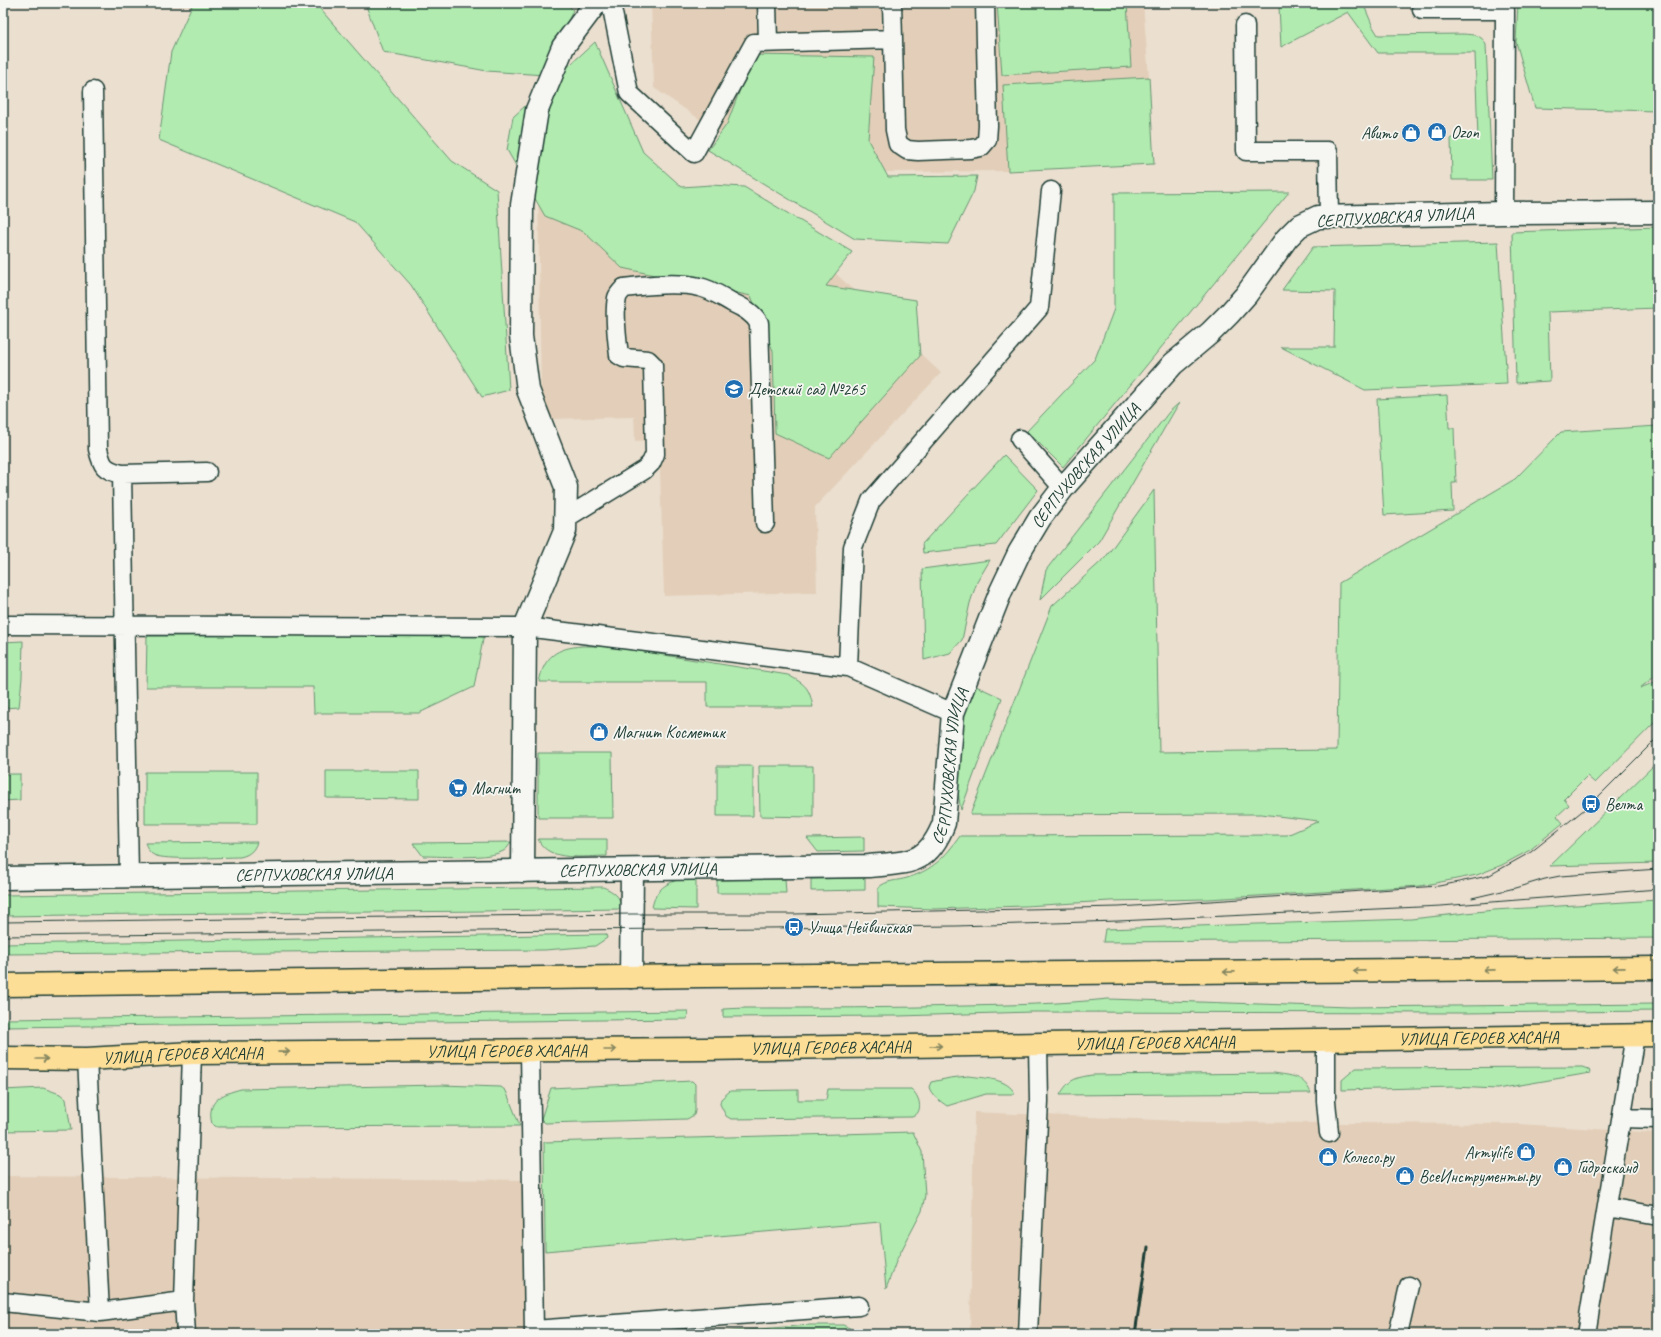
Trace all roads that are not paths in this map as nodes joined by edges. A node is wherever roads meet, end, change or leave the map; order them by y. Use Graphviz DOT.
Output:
graph roads {
  1 [pos="596,3"];
  2 [pos="611,3"];
  3 [pos="767,3"];
  4 [pos="892,3"];
  5 [pos="985,3"];
  6 [pos="1422,10"];
  7 [pos="1245,25"];
  8 [pos="892,39"];
  9 [pos="768,42"];
  10 [pos="93,91"];
  11 [pos="1051,191"];
  12 [pos="1504,212"];
  13 [pos="1658,212"];
  14 [pos="1329,217"];
  15 [pos="1020,439"];
  16 [pos="207,472"];
  17 [pos="122,474"];
  18 [pos="1063,488"];
  19 [pos="566,518"];
  20 [pos="765,523"];
  21 [pos="125,624"];
  22 [pos="3,625"];
  23 [pos="525,627"];
  24 [pos="848,667"];
  25 [pos="953,713"];
  26 [pos="632,870"];
  27 [pos="523,871"];
  28 [pos="129,876"];
  29 [pos="3,878"];
  30 [pos="1658,968"];
  31 [pos="631,977"];
  32 [pos="3,985"];
  33 [pos="1635,1035"];
  34 [pos="1658,1035"];
  35 [pos="1326,1041"];
  36 [pos="1038,1045"];
  37 [pos="530,1050"];
  38 [pos="192,1053"];
  39 [pos="3,1058"];
  40 [pos="87,1059"];
  41 [pos="1622,1118"];
  42 [pos="1658,1119"];
  43 [pos="1329,1133"];
  44 [pos="1607,1207"];
  45 [pos="1658,1216"];
  46 [pos="1409,1286"];
  47 [pos="184,1301"];
  48 [pos="3,1302"];
  49 [pos="859,1306"];
  50 [pos="100,1312"];
  51 [pos="534,1332"];
  52 [pos="186,1334"];
  53 [pos="1028,1334"];
  54 [pos="1398,1334"];
  55 [pos="1586,1334"];
  1 -- 19 [label="street"];
  2 -- 9 [label="lane"];
  3 -- 9 [label="lane"];
  4 -- 8 [label="lane"];
  5 -- 8 [label="lane"];
  6 -- 12 [label="lane"];
  7 -- 14 [label="lane"];
  8 -- 9 [label="lane"];
  10 -- 17 [label="lane"];
  11 -- 24 [label="lane"];
  12 -- 13 [label="street, СЕРПУХОВСКАЯ УЛИЦА"];
  12 -- 14 [label="street, СЕРПУХОВСКАЯ УЛИЦА"];
  14 -- 18 [label="street, СЕРПУХОВСКАЯ УЛИЦА"];
  15 -- 18 [label="lane"];
  16 -- 17 [label="lane"];
  17 -- 21 [label="lane"];
  18 -- 25 [label="street, СЕРПУХОВСКАЯ УЛИЦА"];
  19 -- 20 [label="lane"];
  19 -- 23 [label="street"];
  21 -- 22 [label="lane"];
  21 -- 23 [label="lane"];
  21 -- 28 [label="lane"];
  23 -- 24 [label="lane"];
  23 -- 27 [label="street"];
  24 -- 25 [label="lane"];
  25 -- 26 [label="street, СЕРПУХОВСКАЯ УЛИЦА"];
  26 -- 27 [label="street, СЕРПУХОВСКАЯ УЛИЦА"];
  26 -- 31 [label="street"];
  27 -- 28 [label="street, СЕРПУХОВСКАЯ УЛИЦА"];
  28 -- 29 [label="street, СЕРПУХОВСКАЯ УЛИЦА"];
  30 -- 31 [label="main road, one-way"];
  31 -- 32 [label="main road"];
  33 -- 34 [label="main road, УЛИЦА ГЕРОЕВ ХАСАНА"];
  33 -- 35 [label="main road, УЛИЦА ГЕРОЕВ ХАСАНА"];
  33 -- 41 [label="lane"];
  35 -- 36 [label="main road, УЛИЦА ГЕРОЕВ ХАСАНА"];
  35 -- 43 [label="lane"];
  37 -- 36 [label="main road, УЛИЦА ГЕРОЕВ ХАСАНА, one-way"];
  36 -- 53 [label="lane"];
  38 -- 37 [label="main road, УЛИЦА ГЕРОЕВ ХАСАНА, one-way"];
  37 -- 51 [label="lane"];
  38 -- 40 [label="main road, УЛИЦА ГЕРОЕВ ХАСАНА"];
  38 -- 47 [label="lane"];
  39 -- 40 [label="main road, УЛИЦА ГЕРОЕВ ХАСАНА, one-way"];
  40 -- 50 [label="lane"];
  41 -- 42 [label="lane"];
  41 -- 44 [label="lane"];
  44 -- 45 [label="lane"];
  44 -- 55 [label="lane"];
  46 -- 54 [label="lane"];
  47 -- 50 [label="lane"];
  47 -- 52 [label="lane"];
  48 -- 50 [label="lane"];
  49 -- 51 [label="lane"];
}
